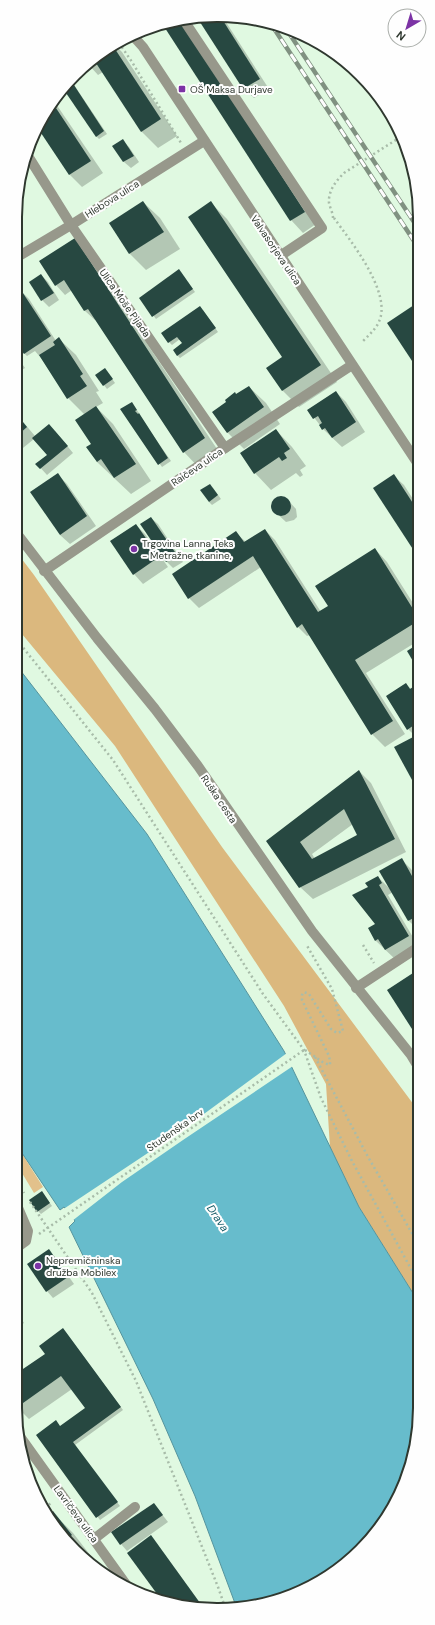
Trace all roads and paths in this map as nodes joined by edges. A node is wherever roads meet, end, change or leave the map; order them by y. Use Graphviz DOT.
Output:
graph roads {
  1 [pos="187,25"];
  2 [pos="136,40"];
  3 [pos="121,47"];
  4 [pos="397,139"];
  5 [pos="204,141"];
  6 [pos="182,143"];
  7 [pos="31,160"];
  8 [pos="334,218"];
  9 [pos="71,225"];
  10 [pos="322,228"];
  11 [pos="22,254"];
  12 [pos="280,256"];
  13 [pos="363,341"];
  14 [pos="352,365"];
  15 [pos="225,448"];
  16 [pos="413,456"];
  17 [pos="22,541"];
  18 [pos="44,571"];
  19 [pos="22,646"];
  20 [pos="363,945"];
  21 [pos="308,950"];
  22 [pos="413,951"];
  23 [pos="380,972"];
  24 [pos="356,988"];
  25 [pos="304,1050"];
  26 [pos="314,1055"];
  27 [pos="413,1058"];
  28 [pos="22,1217"];
  29 [pos="413,1237"];
  30 [pos="22,1244"];
  31 [pos="413,1273"];
  32 [pos="26,1445"];
  33 [pos="135,1507"];
  34 [pos="94,1538"];
  35 [pos="122,1578"];
  36 [pos="223,1603"];
  1 -- 10 [label="street"];
  2 -- 5 [label="street, Valvasorjeva ulica"];
  3 -- 6 [label="path"];
  4 -- 8 [label="path"];
  5 -- 9 [label="street, Hlebova ulica"];
  5 -- 12 [label="street, Valvasorjeva ulica"];
  7 -- 9 [label="street, Ulica Moše Pijada"];
  8 -- 10 [label="path"];
  8 -- 13 [label="path"];
  9 -- 11 [label="street, Hlebova ulica"];
  9 -- 15 [label="street, Ulica Moše Pijada"];
  10 -- 12 [label="street"];
  12 -- 14 [label="street, Valvasorjeva ulica"];
  14 -- 15 [label="street, Raičeva ulica"];
  14 -- 16 [label="street, Valvasorjeva ulica"];
  15 -- 18 [label="street, Raičeva ulica"];
  17 -- 18 [label="street, Ruška cesta"];
  18 -- 24 [label="street, Ruška cesta"];
  19 -- 25 [label="path"];
  20 -- 23 [label="path"];
  21 -- 26 [label="path"];
  22 -- 23 [label="street"];
  23 -- 24 [label="street"];
  24 -- 27 [label="street, Ruška cesta"];
  25 -- 26 [label="path"];
  25 -- 31 [label="path"];
  25 -- 36 [label="path, Studenška brv"];
  26 -- 29 [label="path"];
  28 -- 30 [label="street"];
  32 -- 34 [label="street, Lavričeva ulica"];
  33 -- 34 [label="street"];
  34 -- 35 [label="street, Lavričeva ulica"];
}
